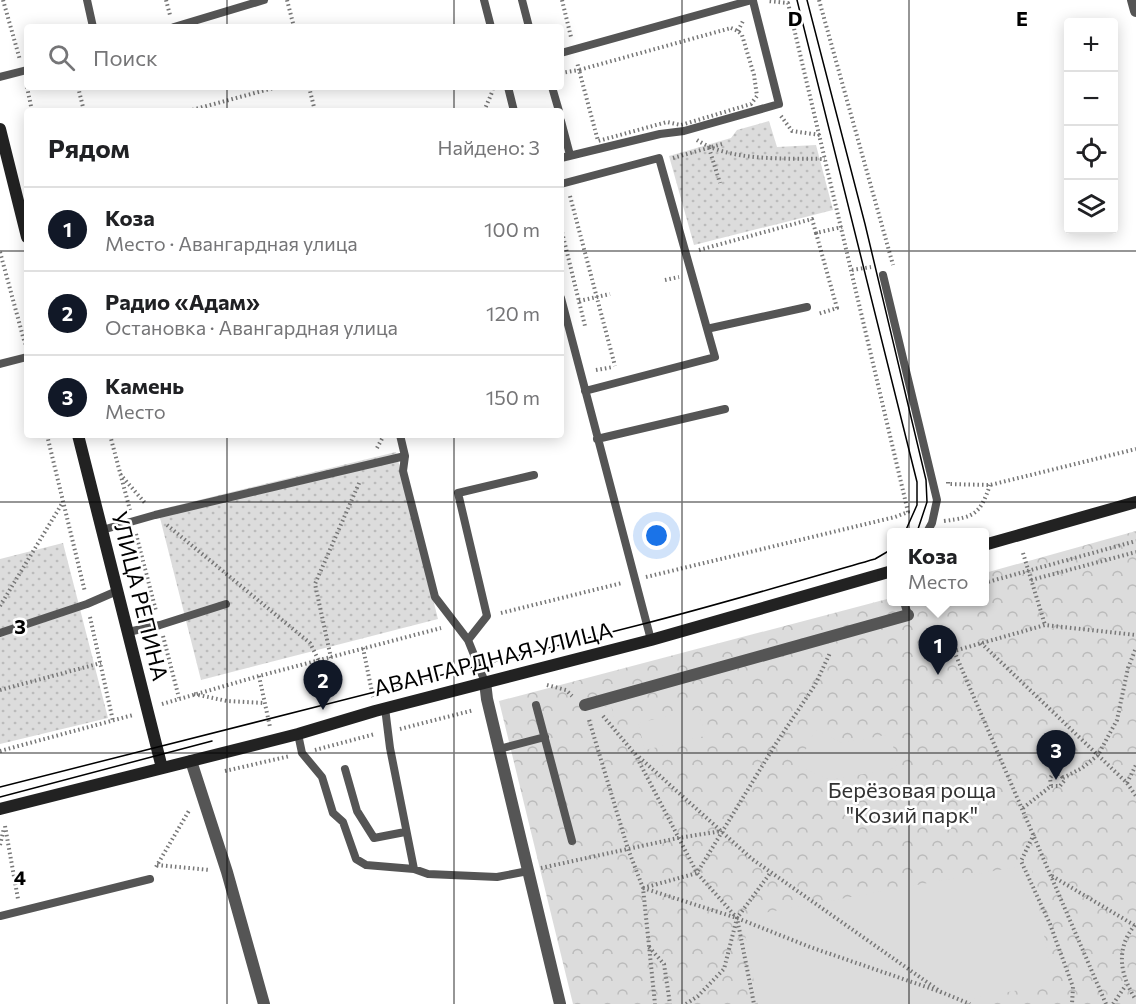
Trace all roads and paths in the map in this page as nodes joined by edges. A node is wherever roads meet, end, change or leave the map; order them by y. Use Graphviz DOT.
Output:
graph roads {
  1 [pos="3,0"];
  2 [pos="87,0"];
  3 [pos="264,0"];
  4 [pos="287,0"];
  5 [pos="484,0"];
  6 [pos="522,0"];
  7 [pos="779,0"];
  8 [pos="819,0"];
  9 [pos="1133,0"];
  10 [pos="752,1"];
  11 [pos="1136,10"];
  12 [pos="92,24"];
  13 [pos="184,24"];
  14 [pos="293,24"];
  15 [pos="490,24"];
  16 [pos="528,24"];
  17 [pos="564,52"];
  18 [pos="24,68"];
  19 [pos="579,70"];
  20 [pos="24,71"];
  21 [pos="564,72"];
  22 [pos="0,77"];
  23 [pos="28,90"];
  24 [pos="79,90"];
  25 [pos="266,90"];
  26 [pos="310,90"];
  27 [pos="493,90"];
  28 [pos="509,90"];
  29 [pos="553,90"];
  30 [pos="779,104"];
  31 [pos="31,108"];
  32 [pos="83,108"];
  33 [pos="199,108"];
  34 [pos="314,108"];
  35 [pos="485,108"];
  36 [pos="513,108"];
  37 [pos="557,108"];
  38 [pos="682,128"];
  39 [pos="0,129"];
  40 [pos="820,135"];
  41 [pos="722,144"];
  42 [pos="709,148"];
  43 [pos="565,156"];
  44 [pos="825,159"];
  45 [pos="675,167"];
  46 [pos="564,183"];
  47 [pos="720,183"];
  48 [pos="569,195"];
  49 [pos="23,201"];
  50 [pos="842,227"];
  51 [pos="816,233"];
  52 [pos="564,240"];
  53 [pos="0,252"];
  54 [pos="686,253"];
  55 [pos="883,275"];
  56 [pos="896,275"];
  57 [pos="682,276"];
  58 [pos="665,280"];
  59 [pos="610,294"];
  60 [pos="597,298"];
  61 [pos="579,302"];
  62 [pos="807,307"];
  63 [pos="564,310"];
  64 [pos="711,328"];
  65 [pos="588,336"];
  66 [pos="24,340"];
  67 [pos="24,358"];
  68 [pos="593,358"];
  69 [pos="0,364"];
  70 [pos="585,391"];
  71 [pos="725,409"];
  72 [pos="48,438"];
  73 [pos="79,438"];
  74 [pos="111,438"];
  75 [pos="382,438"];
  76 [pos="401,438"];
  77 [pos="597,439"];
  78 [pos="1136,449"];
  79 [pos="405,456"];
  80 [pos="367,465"];
  81 [pos="945,472"];
  82 [pos="120,474"];
  83 [pos="534,475"];
  84 [pos="990,485"];
  85 [pos="64,502"];
  86 [pos="1136,502"];
  87 [pos="155,514"];
  88 [pos="133,521"];
  89 [pos="945,521"];
  90 [pos="929,528"];
  91 [pos="102,530"];
  92 [pos="1136,541"];
  93 [pos="989,544"];
  94 [pos="1136,552"];
  95 [pos="1023,553"];
  96 [pos="1028,570"];
  97 [pos="887,572"];
  98 [pos="634,580"];
  99 [pos="1031,580"];
  100 [pos="989,582"];
  101 [pos="117,591"];
  102 [pos="87,604"];
  103 [pos="226,604"];
  104 [pos="0,606"];
  105 [pos="905,606"];
  106 [pos="908,615"];
  107 [pos="487,616"];
  108 [pos="455,624"];
  109 [pos="160,625"];
  110 [pos="1045,625"];
  111 [pos="128,632"];
  112 [pos="0,633"];
  113 [pos="839,633"];
  114 [pos="1136,635"];
  115 [pos="468,640"];
  116 [pos="651,640"];
  117 [pos="981,644"];
  118 [pos="363,648"];
  119 [pos="1136,648"];
  120 [pos="331,658"];
  121 [pos="319,661"];
  122 [pos="101,663"];
  123 [pos="259,676"];
  124 [pos="486,682"];
  125 [pos="540,683"];
  126 [pos="0,690"];
  127 [pos="194,694"];
  128 [pos="179,698"];
  129 [pos="487,699"];
  130 [pos="264,703"];
  131 [pos="536,705"];
  132 [pos="585,705"];
  133 [pos="147,710"];
  134 [pos="380,710"];
  135 [pos="603,716"];
  136 [pos="113,721"];
  137 [pos="270,728"];
  138 [pos="298,734"];
  139 [pos="395,734"];
  140 [pos="545,737"];
  141 [pos="499,749"];
  142 [pos="0,751"];
  143 [pos="635,754"];
  144 [pos="1098,755"];
  145 [pos="191,761"];
  146 [pos="1136,765"];
  147 [pos="162,768"];
  148 [pos="345,769"];
  149 [pos="1063,778"];
  150 [pos="1127,783"];
  151 [pos="1051,786"];
  152 [pos="200,791"];
  153 [pos="1136,796"];
  154 [pos="1023,808"];
  155 [pos="0,809"];
  156 [pos="723,831"];
  157 [pos="405,832"];
  158 [pos="1034,834"];
  159 [pos="678,838"];
  160 [pos="572,841"];
  161 [pos="0,845"];
  162 [pos="628,849"];
  163 [pos="158,865"];
  164 [pos="414,869"];
  165 [pos="528,871"];
  166 [pos="227,872"];
  167 [pos="771,872"];
  168 [pos="697,873"];
  169 [pos="1052,876"];
  170 [pos="150,879"];
  171 [pos="643,888"];
  172 [pos="20,911"];
  173 [pos="0,916"];
  174 [pos="737,918"];
  175 [pos="1135,925"];
  176 [pos="648,946"];
  177 [pos="1126,985"];
  178 [pos="941,992"];
  179 [pos="1136,1000"];
  180 [pos="264,1004"];
  181 [pos="560,1004"];
  182 [pos="655,1004"];
  183 [pos="670,1004"];
  184 [pos="686,1004"];
  185 [pos="754,1004"];
  186 [pos="970,1004"];
  187 [pos="1072,1004"];
  188 [pos="1106,1004"];
  189 [pos="1113,1004"];
  1 -- 18 [label="path"];
  2 -- 12 [label="lane"];
  3 -- 13 [label="lane"];
  4 -- 14 [label="path"];
  5 -- 15 [label="lane"];
  6 -- 16 [label="lane"];
  7 -- 40 [label="path"];
  8 -- 56 [label="path"];
  9 -- 11 [label="street"];
  10 -- 17 [label="lane"];
  10 -- 30 [label="lane"];
  19 -- 21 [label="path"];
  19 -- 38 [label="path"];
  19 -- 38 [label="path"];
  20 -- 22 [label="lane"];
  23 -- 31 [label="path"];
  24 -- 32 [label="path"];
  25 -- 33 [label="path"];
  26 -- 34 [label="path"];
  27 -- 35 [label="path"];
  28 -- 36 [label="lane"];
  29 -- 37 [label="lane"];
  30 -- 38 [label="lane"];
  30 -- 40 [label="path"];
  38 -- 42 [label="path"];
  38 -- 43 [label="lane"];
  39 -- 49 [label="street"];
  40 -- 44 [label="path"];
  41 -- 42 [label="path"];
  42 -- 44 [label="path"];
  42 -- 45 [label="path"];
  42 -- 47 [label="path"];
  44 -- 50 [label="path"];
  46 -- 54 [label="lane"];
  48 -- 60 [label="path"];
  50 -- 51 [label="path"];
  50 -- 98 [label="path"];
  51 -- 54 [label="path"];
  51 -- 62 [label="path"];
  52 -- 61 [label="path"];
  53 -- 66 [label="path"];
  54 -- 70 [label="lane"];
  55 -- 90 [label="lane"];
  57 -- 58 [label="path"];
  59 -- 60 [label="path"];
  60 -- 61 [label="path"];
  60 -- 68 [label="path"];
  61 -- 65 [label="path"];
  62 -- 64 [label="lane"];
  63 -- 70 [label="lane"];
  67 -- 69 [label="lane"];
  70 -- 77 [label="lane"];
  71 -- 77 [label="lane"];
  72 -- 85 [label="path"];
  73 -- 91 [label="street, УЛИЦА РЕПИНА"];
  74 -- 82 [label="path"];
  75 -- 80 [label="path"];
  76 -- 79 [label="lane"];
  77 -- 98 [label="lane"];
  78 -- 84 [label="path"];
  79 -- 80 [label="lane"];
  79 -- 108 [label="lane"];
  80 -- 87 [label="lane"];
  80 -- 120 [label="path"];
  81 -- 84 [label="path"];
  82 -- 87 [label="path"];
  82 -- 88 [label="path"];
  83 -- 107 [label="lane"];
  84 -- 89 [label="path"];
  85 -- 102 [label="path"];
  85 -- 104 [label="path"];
  86 -- 93 [label="street"];
  87 -- 88 [label="lane"];
  87 -- 121 [label="path"];
  88 -- 91 [label="lane"];
  88 -- 109 [label="path"];
  91 -- 101 [label="street, УЛИЦА РЕПИНА"];
  92 -- 96 [label="path"];
  94 -- 99 [label="path"];
  95 -- 96 [label="path"];
  96 -- 99 [label="path"];
  96 -- 100 [label="path"];
  97 -- 116 [label="street, АВАНГАРДНАЯ УЛИЦА"];
  98 -- 107 [label="path"];
  98 -- 116 [label="lane"];
  99 -- 110 [label="path"];
  101 -- 102 [label="lane"];
  101 -- 111 [label="street, УЛИЦА РЕПИНА"];
  102 -- 112 [label="lane"];
  102 -- 122 [label="path"];
  103 -- 109 [label="lane"];
  105 -- 106 [label="lane"];
  106 -- 113 [label="street"];
  107 -- 115 [label="lane"];
  108 -- 115 [label="lane"];
  108 -- 118 [label="path"];
  109 -- 111 [label="lane"];
  109 -- 128 [label="path"];
  110 -- 114 [label="path"];
  110 -- 117 [label="path"];
  111 -- 133 [label="street, УЛИЦА РЕПИНА"];
  113 -- 132 [label="street"];
  113 -- 156 [label="path"];
  115 -- 124 [label="lane"];
  116 -- 124 [label="street, АВАНГАРДНАЯ УЛИЦА"];
  117 -- 144 [label="path"];
  117 -- 154 [label="path"];
  118 -- 120 [label="path"];
  118 -- 134 [label="path"];
  119 -- 144 [label="path"];
  120 -- 121 [label="path"];
  121 -- 123 [label="path"];
  122 -- 126 [label="path"];
  122 -- 136 [label="path"];
  123 -- 127 [label="path"];
  123 -- 130 [label="path"];
  124 -- 129 [label="street"];
  124 -- 134 [label="street, АВАНГАРДНАЯ УЛИЦА"];
  125 -- 132 [label="path"];
  127 -- 128 [label="path"];
  127 -- 130 [label="path"];
  128 -- 133 [label="path"];
  129 -- 139 [label="path"];
  129 -- 141 [label="street"];
  130 -- 137 [label="path"];
  131 -- 140 [label="lane"];
  132 -- 162 [label="path"];
  133 -- 136 [label="path"];
  133 -- 147 [label="street, УЛИЦА РЕПИНА"];
  134 -- 138 [label="street, АВАНГАРДНАЯ УЛИЦА"];
  134 -- 157 [label="lane"];
  135 -- 143 [label="path"];
  136 -- 142 [label="path"];
  138 -- 145 [label="street, АВАНГАРДНАЯ УЛИЦА"];
  138 -- 164 [label="lane"];
  140 -- 141 [label="lane"];
  140 -- 160 [label="lane"];
  141 -- 165 [label="street"];
  143 -- 156 [label="path"];
  143 -- 159 [label="path"];
  144 -- 149 [label="path"];
  144 -- 150 [label="path"];
  145 -- 147 [label="street, АВАНГАРДНАЯ УЛИЦА"];
  145 -- 152 [label="street"];
  146 -- 150 [label="path"];
  147 -- 155 [label="street, АВАНГАРДНАЯ УЛИЦА"];
  148 -- 157 [label="lane"];
  149 -- 151 [label="path"];
  149 -- 151 [label="path"];
  150 -- 153 [label="path"];
  151 -- 154 [label="path"];
  152 -- 163 [label="path"];
  152 -- 166 [label="street"];
  154 -- 158 [label="path"];
  156 -- 159 [label="path"];
  156 -- 167 [label="path"];
  156 -- 168 [label="path"];
  157 -- 164 [label="lane"];
  158 -- 169 [label="path"];
  158 -- 187 [label="path"];
  159 -- 162 [label="path"];
  159 -- 168 [label="path"];
  161 -- 172 [label="path"];
  162 -- 165 [label="path"];
  162 -- 171 [label="path"];
  163 -- 166 [label="path"];
  163 -- 170 [label="path"];
  164 -- 165 [label="lane"];
  165 -- 181 [label="street"];
  166 -- 180 [label="street"];
  167 -- 174 [label="path"];
  167 -- 178 [label="path"];
  168 -- 171 [label="path"];
  168 -- 174 [label="path"];
  169 -- 175 [label="path"];
  169 -- 188 [label="path"];
  170 -- 172 [label="lane"];
  171 -- 174 [label="path"];
  171 -- 176 [label="path"];
  172 -- 173 [label="lane"];
  174 -- 178 [label="path"];
  174 -- 184 [label="path"];
  174 -- 185 [label="path"];
  175 -- 177 [label="path"];
  176 -- 182 [label="path"];
  176 -- 183 [label="path"];
  177 -- 179 [label="path"];
  177 -- 189 [label="path"];
  178 -- 186 [label="path"];
}
